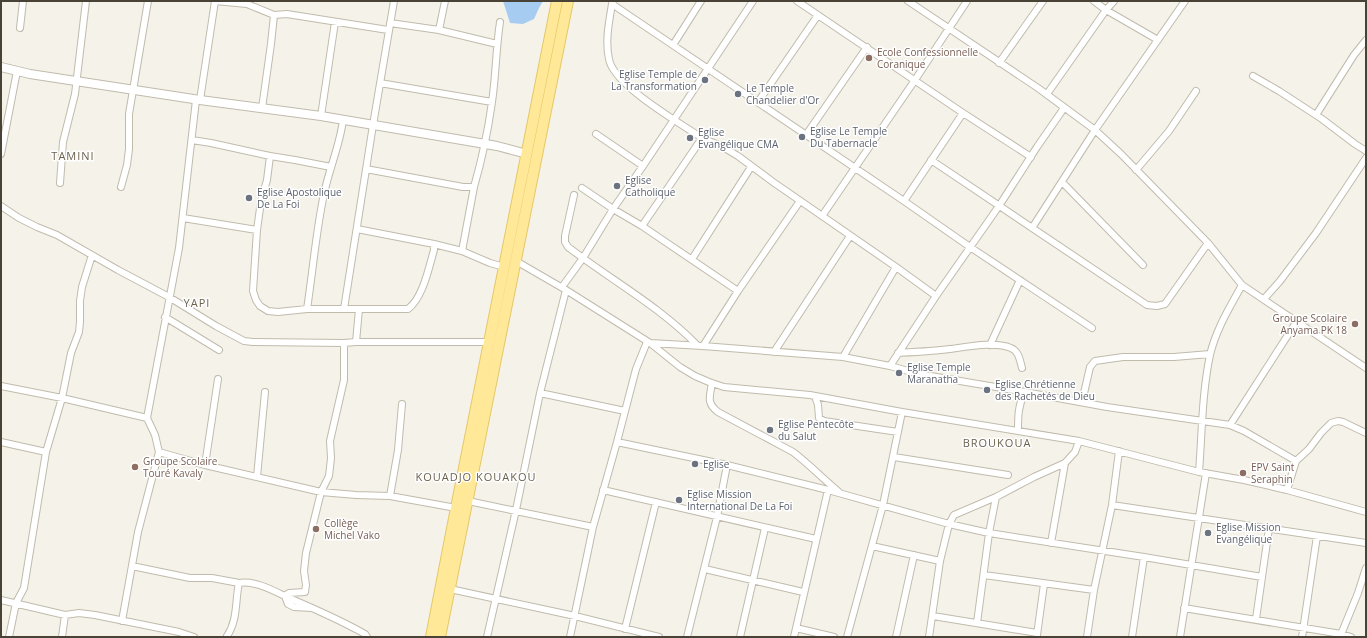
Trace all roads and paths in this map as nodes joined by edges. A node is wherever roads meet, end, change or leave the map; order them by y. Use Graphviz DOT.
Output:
graph roads {
  1 [pos="23,1"];
  2 [pos="86,1"];
  3 [pos="148,1"];
  4 [pos="215,1"];
  5 [pos="394,1"];
  6 [pos="445,1"];
  7 [pos="557,1"];
  8 [pos="568,1"];
  9 [pos="702,1"];
  10 [pos="753,1"];
  11 [pos="797,1"];
  12 [pos="908,1"];
  13 [pos="967,1"];
  14 [pos="1043,1"];
  15 [pos="1094,1"];
  16 [pos="1114,1"];
  17 [pos="1185,1"];
  18 [pos="613,3"];
  19 [pos="1106,10"];
  20 [pos="274,15"];
  21 [pos="818,15"];
  22 [pos="334,22"];
  23 [pos="500,22"];
  24 [pos="389,26"];
  25 [pos="20,28"];
  26 [pos="949,29"];
  27 [pos="439,30"];
  28 [pos="1158,40"];
  29 [pos="1366,40"];
  30 [pos="497,44"];
  31 [pos="673,45"];
  32 [pos="867,47"];
  33 [pos="999,63"];
  34 [pos="1,67"];
  35 [pos="708,68"];
  36 [pos="17,71"];
  37 [pos="1253,76"];
  38 [pos="915,80"];
  39 [pos="77,81"];
  40 [pos="380,83"];
  41 [pos="134,90"];
  42 [pos="1196,91"];
  43 [pos="1047,94"];
  44 [pos="198,100"];
  45 [pos="492,102"];
  46 [pos="758,102"];
  47 [pos="262,108"];
  48 [pos="1064,108"];
  49 [pos="963,113"];
  50 [pos="1316,115"];
  51 [pos="321,116"];
  52 [pos="675,119"];
  53 [pos="343,120"];
  54 [pos="373,125"];
  55 [pos="1095,130"];
  56 [pos="596,134"];
  57 [pos="806,135"];
  58 [pos="702,138"];
  59 [pos="192,140"];
  60 [pos="484,144"];
  61 [pos="1366,151"];
  62 [pos="1,154"];
  63 [pos="527,154"];
  64 [pos="270,156"];
  65 [pos="1031,157"];
  66 [pos="1366,158"];
  67 [pos="931,160"];
  68 [pos="643,166"];
  69 [pos="331,167"];
  70 [pos="751,167"];
  71 [pos="854,167"];
  72 [pos="366,169"];
  73 [pos="1136,170"];
  74 [pos="1062,182"];
  75 [pos="60,183"];
  76 [pos="121,187"];
  77 [pos="474,187"];
  78 [pos="582,188"];
  79 [pos="574,195"];
  80 [pos="904,200"];
  81 [pos="800,201"];
  82 [pos="1,206"];
  83 [pos="999,206"];
  84 [pos="613,209"];
  85 [pos="822,216"];
  86 [pos="183,218"];
  87 [pos="642,226"];
  88 [pos="1032,228"];
  89 [pos="357,229"];
  90 [pos="257,230"];
  91 [pos="850,236"];
  92 [pos="1208,243"];
  93 [pos="434,244"];
  94 [pos="970,248"];
  95 [pos="462,252"];
  96 [pos="92,255"];
  97 [pos="583,258"];
  98 [pos="692,259"];
  99 [pos="516,261"];
  100 [pos="1143,265"];
  101 [pos="504,267"];
  102 [pos="896,267"];
  103 [pos="1020,280"];
  104 [pos="1242,285"];
  105 [pos="564,288"];
  106 [pos="738,291"];
  107 [pos="936,296"];
  108 [pos="169,297"];
  109 [pos="1264,299"];
  110 [pos="307,309"];
  111 [pos="344,309"];
  112 [pos="359,310"];
  113 [pos="165,317"];
  114 [pos="1297,321"];
  115 [pos="1092,328"];
  116 [pos="356,342"];
  117 [pos="489,342"];
  118 [pos="649,342"];
  119 [pos="344,343"];
  120 [pos="700,345"];
  121 [pos="990,345"];
  122 [pos="219,350"];
  123 [pos="774,352"];
  124 [pos="898,353"];
  125 [pos="1210,354"];
  126 [pos="843,357"];
  127 [pos="1365,365"];
  128 [pos="890,366"];
  129 [pos="1022,368"];
  130 [pos="218,379"];
  131 [pos="712,383"];
  132 [pos="1,386"];
  133 [pos="265,392"];
  134 [pos="1025,392"];
  135 [pos="540,393"];
  136 [pos="815,396"];
  137 [pos="62,398"];
  138 [pos="1082,402"];
  139 [pos="402,404"];
  140 [pos="625,411"];
  141 [pos="902,412"];
  142 [pos="147,418"];
  143 [pos="1203,422"];
  144 [pos="1230,425"];
  145 [pos="1018,431"];
  146 [pos="898,432"];
  147 [pos="1366,433"];
  148 [pos="1079,441"];
  149 [pos="1,442"];
  150 [pos="617,442"];
  151 [pos="1119,451"];
  152 [pos="46,452"];
  153 [pos="159,452"];
  154 [pos="894,457"];
  155 [pos="1296,461"];
  156 [pos="1065,463"];
  157 [pos="205,465"];
  158 [pos="727,465"];
  159 [pos="1199,472"];
  160 [pos="1206,473"];
  161 [pos="1008,476"];
  162 [pos="258,477"];
  163 [pos="603,490"];
  164 [pos="828,490"];
  165 [pos="1286,490"];
  166 [pos="321,492"];
  167 [pos="841,494"];
  168 [pos="390,496"];
  169 [pos="996,497"];
  170 [pos="468,501"];
  171 [pos="656,502"];
  172 [pos="883,505"];
  173 [pos="1112,505"];
  174 [pos="456,508"];
  175 [pos="516,510"];
  176 [pos="1366,512"];
  177 [pos="717,517"];
  178 [pos="1199,518"];
  179 [pos="949,524"];
  180 [pos="593,527"];
  181 [pos="765,528"];
  182 [pos="1269,528"];
  183 [pos="989,534"];
  184 [pos="1318,536"];
  185 [pos="816,539"];
  186 [pos="1051,543"];
  187 [pos="1366,544"];
  188 [pos="872,546"];
  189 [pos="1102,551"];
  190 [pos="914,555"];
  191 [pos="1144,556"];
  192 [pos="940,561"];
  193 [pos="1191,564"];
  194 [pos="132,566"];
  195 [pos="1366,568"];
  196 [pos="705,569"];
  197 [pos="984,575"];
  198 [pos="1262,576"];
  199 [pos="753,581"];
  200 [pos="239,583"];
  201 [pos="1044,584"];
  202 [pos="450,589"];
  203 [pos="1094,590"];
  204 [pos="803,592"];
  205 [pos="285,596"];
  206 [pos="496,599"];
  207 [pos="1,600"];
  208 [pos="16,603"];
  209 [pos="1184,608"];
  210 [pos="65,615"];
  211 [pos="575,616"];
  212 [pos="933,616"];
  213 [pos="1256,619"];
  214 [pos="122,621"];
  215 [pos="977,623"];
  216 [pos="796,628"];
  217 [pos="1303,628"];
  218 [pos="625,629"];
  219 [pos="1037,635"];
  220 [pos="1340,635"];
  221 [pos="9,637"];
  222 [pos="62,637"];
  223 [pos="194,637"];
  224 [pos="226,637"];
  225 [pos="367,637"];
  226 [pos="431,637"];
  227 [pos="440,637"];
  228 [pos="486,637"];
  229 [pos="570,637"];
  230 [pos="658,637"];
  231 [pos="687,637"];
  232 [pos="740,637"];
  233 [pos="794,637"];
  234 [pos="834,637"];
  235 [pos="846,637"];
  236 [pos="896,637"];
  237 [pos="929,637"];
  238 [pos="1087,637"];
  239 [pos="1132,637"];
  240 [pos="1180,637"];
  241 [pos="1302,637"];
  242 [pos="1351,637"];
  1 -- 25 [label="street"];
  2 -- 39 [label="street"];
  3 -- 41 [label="street"];
  4 -- 20 [label="street"];
  4 -- 44 [label="street"];
  5 -- 24 [label="street"];
  6 -- 27 [label="street"];
  7 -- 63 [label="main road"];
  8 -- 99 [label="main road"];
  9 -- 31 [label="street"];
  10 -- 35 [label="street"];
  11 -- 21 [label="street"];
  12 -- 26 [label="street"];
  13 -- 26 [label="street"];
  14 -- 33 [label="street"];
  15 -- 19 [label="street"];
  16 -- 19 [label="street"];
  17 -- 28 [label="street"];
  18 -- 31 [label="street"];
  18 -- 52 [label="street"];
  19 -- 28 [label="street"];
  19 -- 43 [label="street"];
  20 -- 22 [label="street"];
  20 -- 47 [label="street"];
  21 -- 32 [label="street"];
  21 -- 46 [label="street"];
  22 -- 24 [label="street"];
  22 -- 51 [label="street"];
  23 -- 30 [label="street"];
  24 -- 27 [label="street"];
  24 -- 40 [label="street"];
  26 -- 33 [label="street"];
  26 -- 38 [label="street"];
  27 -- 30 [label="street"];
  28 -- 55 [label="street"];
  29 -- 50 [label="street"];
  30 -- 45 [label="street"];
  31 -- 35 [label="street"];
  32 -- 38 [label="street"];
  32 -- 57 [label="street"];
  33 -- 43 [label="street"];
  34 -- 36 [label="street"];
  35 -- 46 [label="street"];
  35 -- 52 [label="street"];
  36 -- 39 [label="street"];
  36 -- 62 [label="street"];
  37 -- 50 [label="street"];
  38 -- 49 [label="street"];
  38 -- 71 [label="street"];
  39 -- 41 [label="street"];
  39 -- 75 [label="street"];
  40 -- 45 [label="street"];
  40 -- 54 [label="street"];
  41 -- 44 [label="street"];
  41 -- 76 [label="street"];
  42 -- 73 [label="street"];
  43 -- 48 [label="street"];
  44 -- 47 [label="street"];
  44 -- 59 [label="street"];
  45 -- 60 [label="street"];
  46 -- 57 [label="street"];
  47 -- 51 [label="street"];
  48 -- 55 [label="street"];
  48 -- 65 [label="street"];
  49 -- 65 [label="street"];
  49 -- 67 [label="street"];
  50 -- 61 [label="street"];
  51 -- 53 [label="street"];
  52 -- 58 [label="street"];
  52 -- 68 [label="street"];
  53 -- 54 [label="street"];
  53 -- 69 [label="street"];
  54 -- 60 [label="street"];
  54 -- 72 [label="street"];
  55 -- 73 [label="street"];
  55 -- 74 [label="street"];
  56 -- 68 [label="street"];
  57 -- 71 [label="street"];
  58 -- 70 [label="street"];
  58 -- 87 [label="street"];
  59 -- 64 [label="street"];
  59 -- 86 [label="street"];
  60 -- 63 [label="street"];
  60 -- 77 [label="street"];
  63 -- 101 [label="main road"];
  64 -- 69 [label="street"];
  64 -- 90 [label="street"];
  65 -- 83 [label="street"];
  66 -- 109 [label="street"];
  67 -- 80 [label="street"];
  67 -- 83 [label="street"];
  68 -- 84 [label="street"];
  69 -- 110 [label="street"];
  70 -- 81 [label="street"];
  70 -- 98 [label="street"];
  71 -- 80 [label="street"];
  71 -- 85 [label="street"];
  72 -- 77 [label="street"];
  72 -- 89 [label="street"];
  73 -- 92 [label="street"];
  74 -- 88 [label="street"];
  74 -- 100 [label="street"];
  77 -- 95 [label="street"];
  78 -- 84 [label="street"];
  79 -- 97 [label="street"];
  80 -- 94 [label="street"];
  81 -- 85 [label="street"];
  81 -- 106 [label="street"];
  82 -- 96 [label="street"];
  83 -- 88 [label="street"];
  83 -- 94 [label="street"];
  84 -- 87 [label="street"];
  84 -- 97 [label="street"];
  85 -- 91 [label="street"];
  86 -- 90 [label="street"];
  86 -- 108 [label="street"];
  87 -- 98 [label="street"];
  88 -- 92 [label="street"];
  89 -- 93 [label="street"];
  89 -- 111 [label="street"];
  90 -- 110 [label="street"];
  91 -- 102 [label="street"];
  91 -- 123 [label="street"];
  92 -- 104 [label="street"];
  93 -- 95 [label="street"];
  93 -- 112 [label="street"];
  94 -- 103 [label="street"];
  94 -- 107 [label="street"];
  95 -- 101 [label="street"];
  96 -- 108 [label="street"];
  96 -- 137 [label="street"];
  97 -- 105 [label="street"];
  97 -- 120 [label="street"];
  98 -- 106 [label="street"];
  99 -- 105 [label="street"];
  99 -- 170 [label="main road"];
  101 -- 117 [label="main road"];
  102 -- 107 [label="street"];
  102 -- 126 [label="street"];
  103 -- 115 [label="street"];
  103 -- 121 [label="street"];
  104 -- 109 [label="street"];
  104 -- 125 [label="street"];
  105 -- 118 [label="street"];
  105 -- 135 [label="street"];
  106 -- 120 [label="street"];
  107 -- 124 [label="street"];
  108 -- 113 [label="street"];
  108 -- 119 [label="street"];
  109 -- 114 [label="street"];
  110 -- 111 [label="street"];
  111 -- 112 [label="street"];
  112 -- 116 [label="street"];
  113 -- 122 [label="street"];
  113 -- 142 [label="street"];
  114 -- 127 [label="street"];
  114 -- 144 [label="street"];
  116 -- 117 [label="street"];
  116 -- 119 [label="street"];
  117 -- 174 [label="main road"];
  118 -- 120 [label="street"];
  118 -- 131 [label="street"];
  118 -- 140 [label="street"];
  119 -- 166 [label="street"];
  120 -- 123 [label="street"];
  121 -- 124 [label="street"];
  121 -- 129 [label="street"];
  123 -- 126 [label="street"];
  124 -- 128 [label="street"];
  125 -- 138 [label="street"];
  125 -- 143 [label="street"];
  126 -- 128 [label="street"];
  128 -- 134 [label="street"];
  130 -- 157 [label="street"];
  131 -- 136 [label="street"];
  131 -- 167 [label="street"];
  132 -- 137 [label="street"];
  133 -- 162 [label="street"];
  134 -- 138 [label="street"];
  134 -- 145 [label="street"];
  135 -- 140 [label="street"];
  135 -- 175 [label="street"];
  136 -- 141 [label="street"];
  136 -- 146 [label="street"];
  137 -- 142 [label="street"];
  137 -- 152 [label="street"];
  138 -- 143 [label="street"];
  139 -- 168 [label="street"];
  140 -- 150 [label="street"];
  141 -- 145 [label="street"];
  141 -- 146 [label="street"];
  142 -- 153 [label="street"];
  143 -- 144 [label="street"];
  143 -- 159 [label="street"];
  144 -- 155 [label="street"];
  145 -- 148 [label="street"];
  146 -- 154 [label="street"];
  147 -- 155 [label="street"];
  148 -- 151 [label="street"];
  148 -- 156 [label="street"];
  149 -- 152 [label="street"];
  150 -- 158 [label="street"];
  150 -- 163 [label="street"];
  151 -- 159 [label="street"];
  151 -- 173 [label="street"];
  152 -- 208 [label="street"];
  153 -- 157 [label="street"];
  153 -- 194 [label="street"];
  154 -- 161 [label="street"];
  154 -- 172 [label="street"];
  155 -- 165 [label="street"];
  156 -- 169 [label="street"];
  156 -- 186 [label="street"];
  157 -- 162 [label="street"];
  158 -- 164 [label="street"];
  158 -- 177 [label="street"];
  159 -- 160 [label="street"];
  160 -- 165 [label="street"];
  160 -- 178 [label="street"];
  162 -- 166 [label="street"];
  163 -- 171 [label="street"];
  163 -- 180 [label="street"];
  164 -- 167 [label="street"];
  164 -- 185 [label="street"];
  165 -- 176 [label="street"];
  166 -- 168 [label="street"];
  166 -- 205 [label="street"];
  167 -- 172 [label="street"];
  168 -- 174 [label="street"];
  169 -- 179 [label="street"];
  169 -- 183 [label="street"];
  170 -- 175 [label="street"];
  170 -- 202 [label="main road"];
  171 -- 177 [label="street"];
  171 -- 218 [label="street"];
  172 -- 179 [label="street"];
  172 -- 188 [label="street"];
  173 -- 178 [label="street"];
  173 -- 189 [label="street"];
  174 -- 226 [label="main road"];
  175 -- 180 [label="street"];
  175 -- 206 [label="street"];
  177 -- 181 [label="street"];
  177 -- 196 [label="street"];
  178 -- 182 [label="street"];
  178 -- 193 [label="street"];
  179 -- 183 [label="street"];
  179 -- 192 [label="street"];
  180 -- 211 [label="street"];
  181 -- 185 [label="street"];
  181 -- 199 [label="street"];
  182 -- 184 [label="street"];
  182 -- 198 [label="street"];
  183 -- 186 [label="street"];
  183 -- 197 [label="street"];
  184 -- 187 [label="street"];
  184 -- 217 [label="street"];
  185 -- 204 [label="street"];
  186 -- 189 [label="street"];
  188 -- 190 [label="street"];
  188 -- 235 [label="street"];
  189 -- 191 [label="street"];
  189 -- 203 [label="street"];
  190 -- 192 [label="street"];
  190 -- 236 [label="street"];
  191 -- 193 [label="street"];
  191 -- 239 [label="street"];
  192 -- 212 [label="street"];
  193 -- 198 [label="street"];
  193 -- 209 [label="street"];
  194 -- 200 [label="street"];
  194 -- 214 [label="street"];
  195 -- 220 [label="street"];
  196 -- 199 [label="street"];
  196 -- 231 [label="street"];
  197 -- 201 [label="street"];
  197 -- 215 [label="street"];
  198 -- 213 [label="street"];
  199 -- 204 [label="street"];
  199 -- 232 [label="street"];
  200 -- 205 [label="street"];
  200 -- 224 [label="street"];
  201 -- 203 [label="street"];
  201 -- 219 [label="street"];
  202 -- 206 [label="street"];
  202 -- 227 [label="main road"];
  203 -- 238 [label="street"];
  204 -- 216 [label="street"];
  205 -- 225 [label="street"];
  206 -- 211 [label="street"];
  206 -- 228 [label="street"];
  207 -- 208 [label="street"];
  208 -- 210 [label="street"];
  208 -- 221 [label="street"];
  209 -- 213 [label="street"];
  209 -- 240 [label="street"];
  210 -- 214 [label="street"];
  210 -- 222 [label="street"];
  211 -- 218 [label="street"];
  211 -- 229 [label="street"];
  212 -- 215 [label="street"];
  212 -- 237 [label="street"];
  213 -- 217 [label="street"];
  214 -- 223 [label="street"];
  215 -- 219 [label="street"];
  216 -- 233 [label="street"];
  216 -- 234 [label="street"];
  217 -- 220 [label="street"];
  217 -- 241 [label="street"];
  218 -- 230 [label="street"];
  220 -- 242 [label="street"];
}
